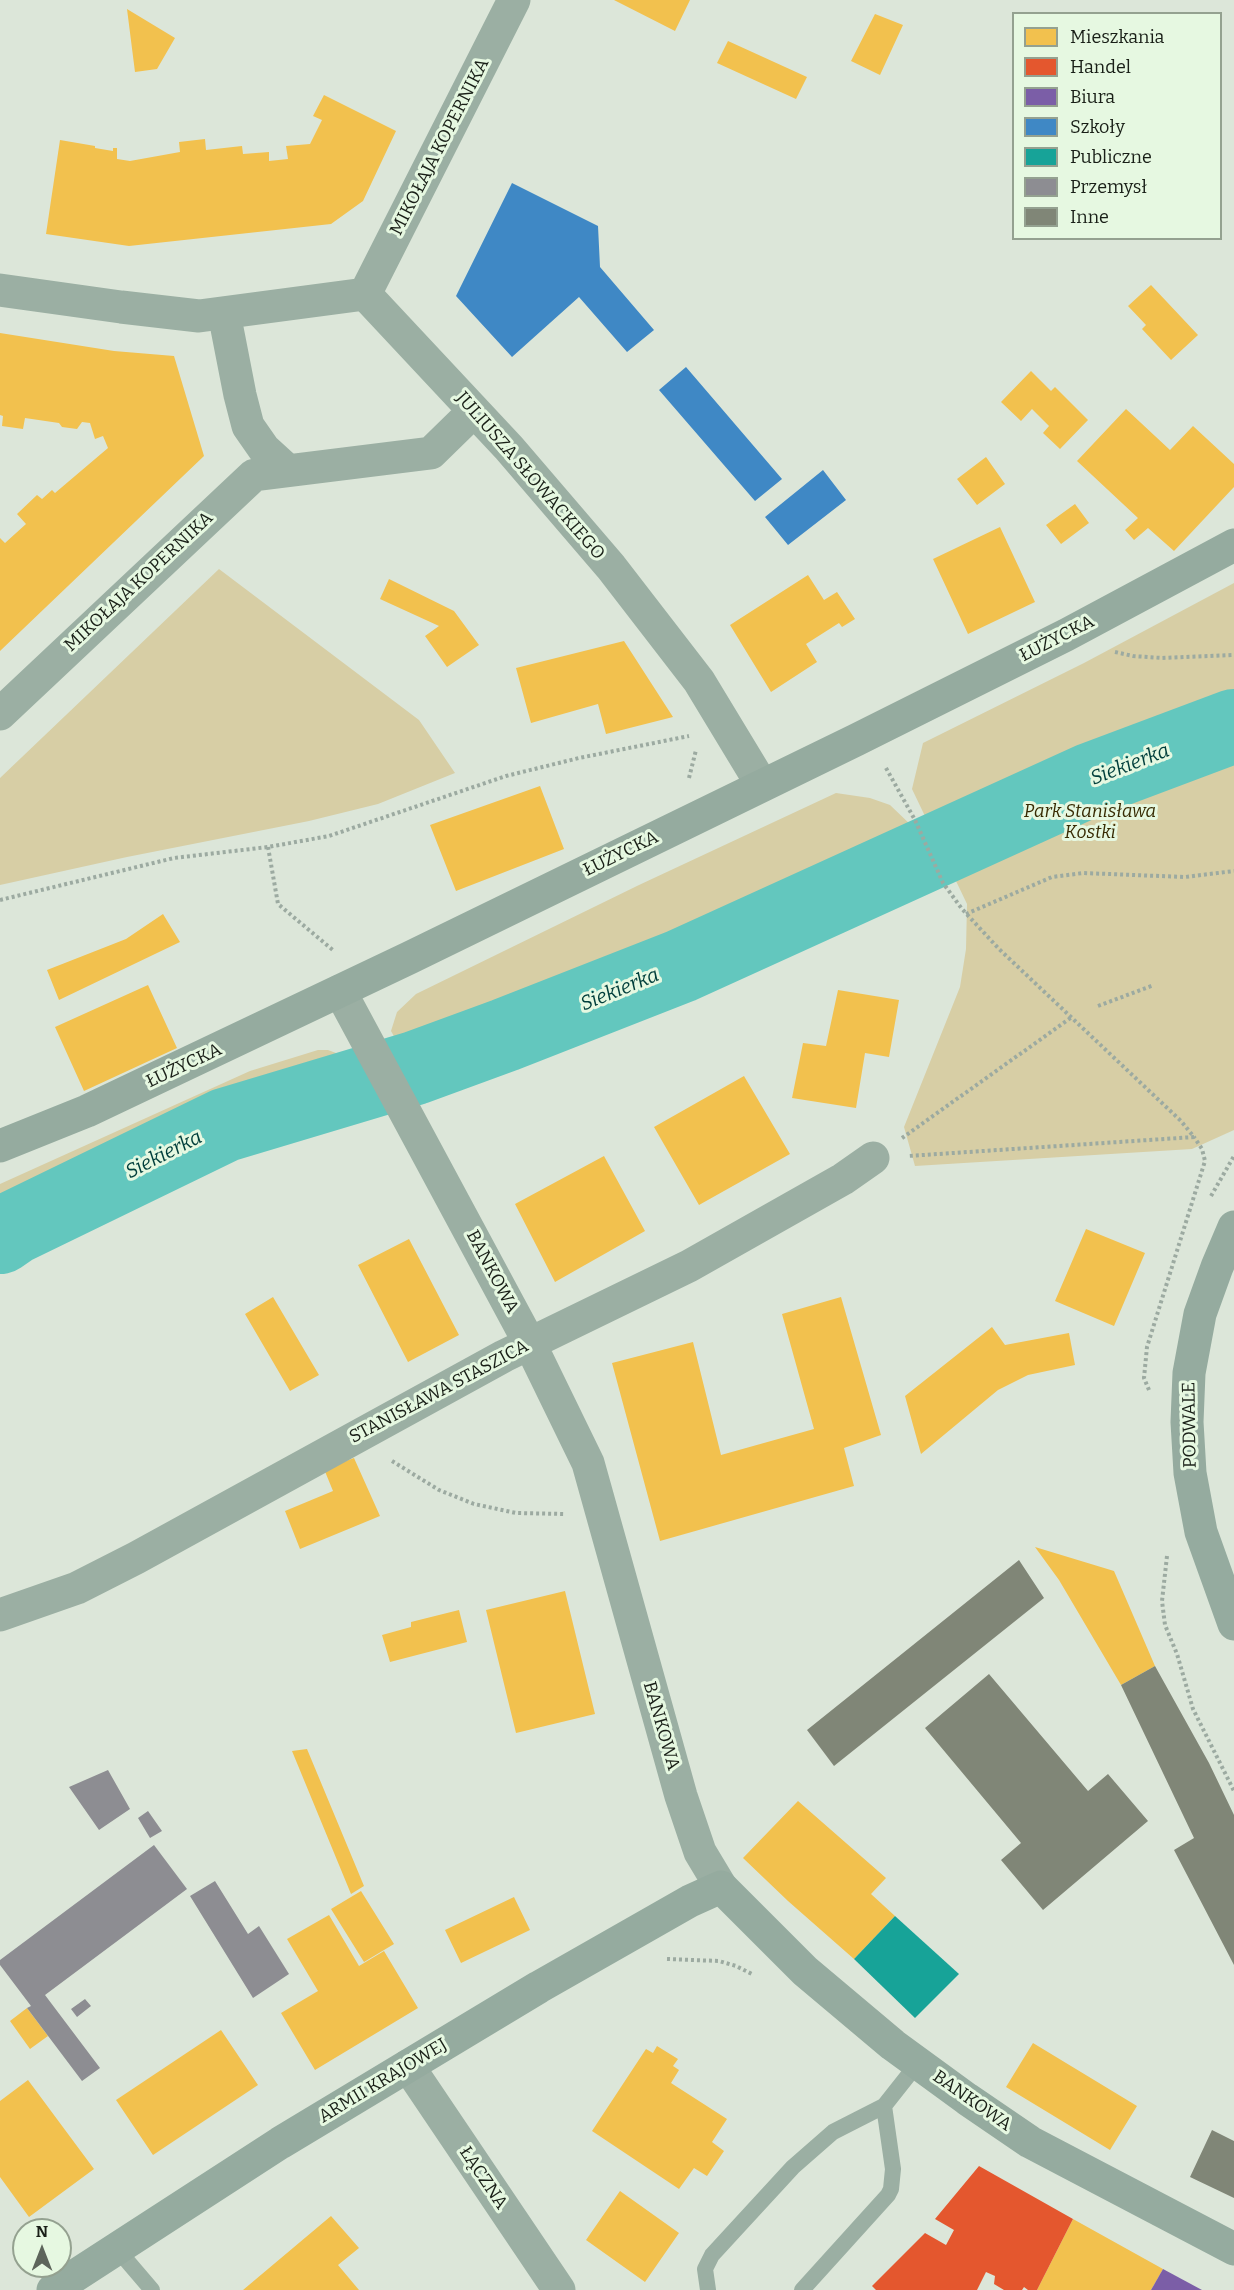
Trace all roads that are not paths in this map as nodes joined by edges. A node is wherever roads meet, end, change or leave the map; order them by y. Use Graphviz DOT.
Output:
graph roads {
  1 [pos="514,0"];
  2 [pos="0,290"];
  3 [pos="365,294"];
  4 [pos="224,313"];
  5 [pos="474,411"];
  6 [pos="287,470"];
  7 [pos="1234,545"];
  8 [pos="0,714"];
  9 [pos="762,785"];
  10 [pos="340,991"];
  11 [pos="0,1146"];
  12 [pos="873,1158"];
  13 [pos="1234,1227"];
  14 [pos="530,1344"];
  15 [pos="1232,1614"];
  16 [pos="0,1615"];
  17 [pos="721,1887"];
  18 [pos="918,2064"];
  19 [pos="408,2066"];
  20 [pos="884,2106"];
  21 [pos="117,2249"];
  22 [pos="1234,2249"];
  23 [pos="53,2290"];
  24 [pos="152,2290"];
  25 [pos="559,2290"];
  26 [pos="708,2290"];
  27 [pos="802,2290"];
  1 -- 3 [label="street, MIKOŁAJA KOPERNIKA"];
  2 -- 4 [label="street"];
  3 -- 4 [label="street"];
  3 -- 5 [label="street, JULIUSZA SŁOWACKIEGO"];
  4 -- 6 [label="street"];
  5 -- 6 [label="street, MIKOŁAJA KOPERNIKA"];
  5 -- 9 [label="street, JULIUSZA SŁOWACKIEGO"];
  6 -- 8 [label="street, MIKOŁAJA KOPERNIKA"];
  7 -- 9 [label="main road, ŁUŻYCKA"];
  9 -- 10 [label="main road, ŁUŻYCKA"];
  10 -- 11 [label="main road, ŁUŻYCKA"];
  10 -- 14 [label="street, BANKOWA"];
  12 -- 14 [label="street, STANISŁAWA STASZICA"];
  13 -- 15 [label="main road, PODWALE"];
  14 -- 16 [label="street, STANISŁAWA STASZICA"];
  14 -- 17 [label="street, BANKOWA"];
  17 -- 18 [label="main road, BANKOWA"];
  17 -- 19 [label="main road, ARMII KRAJOWEJ"];
  18 -- 20 [label="lane"];
  18 -- 22 [label="main road, BANKOWA"];
  19 -- 21 [label="main road, ARMII KRAJOWEJ"];
  19 -- 25 [label="street, ŁĄCZNA"];
  20 -- 26 [label="lane"];
  20 -- 27 [label="lane"];
  21 -- 23 [label="main road, ARMII KRAJOWEJ"];
  21 -- 24 [label="lane"];
}
